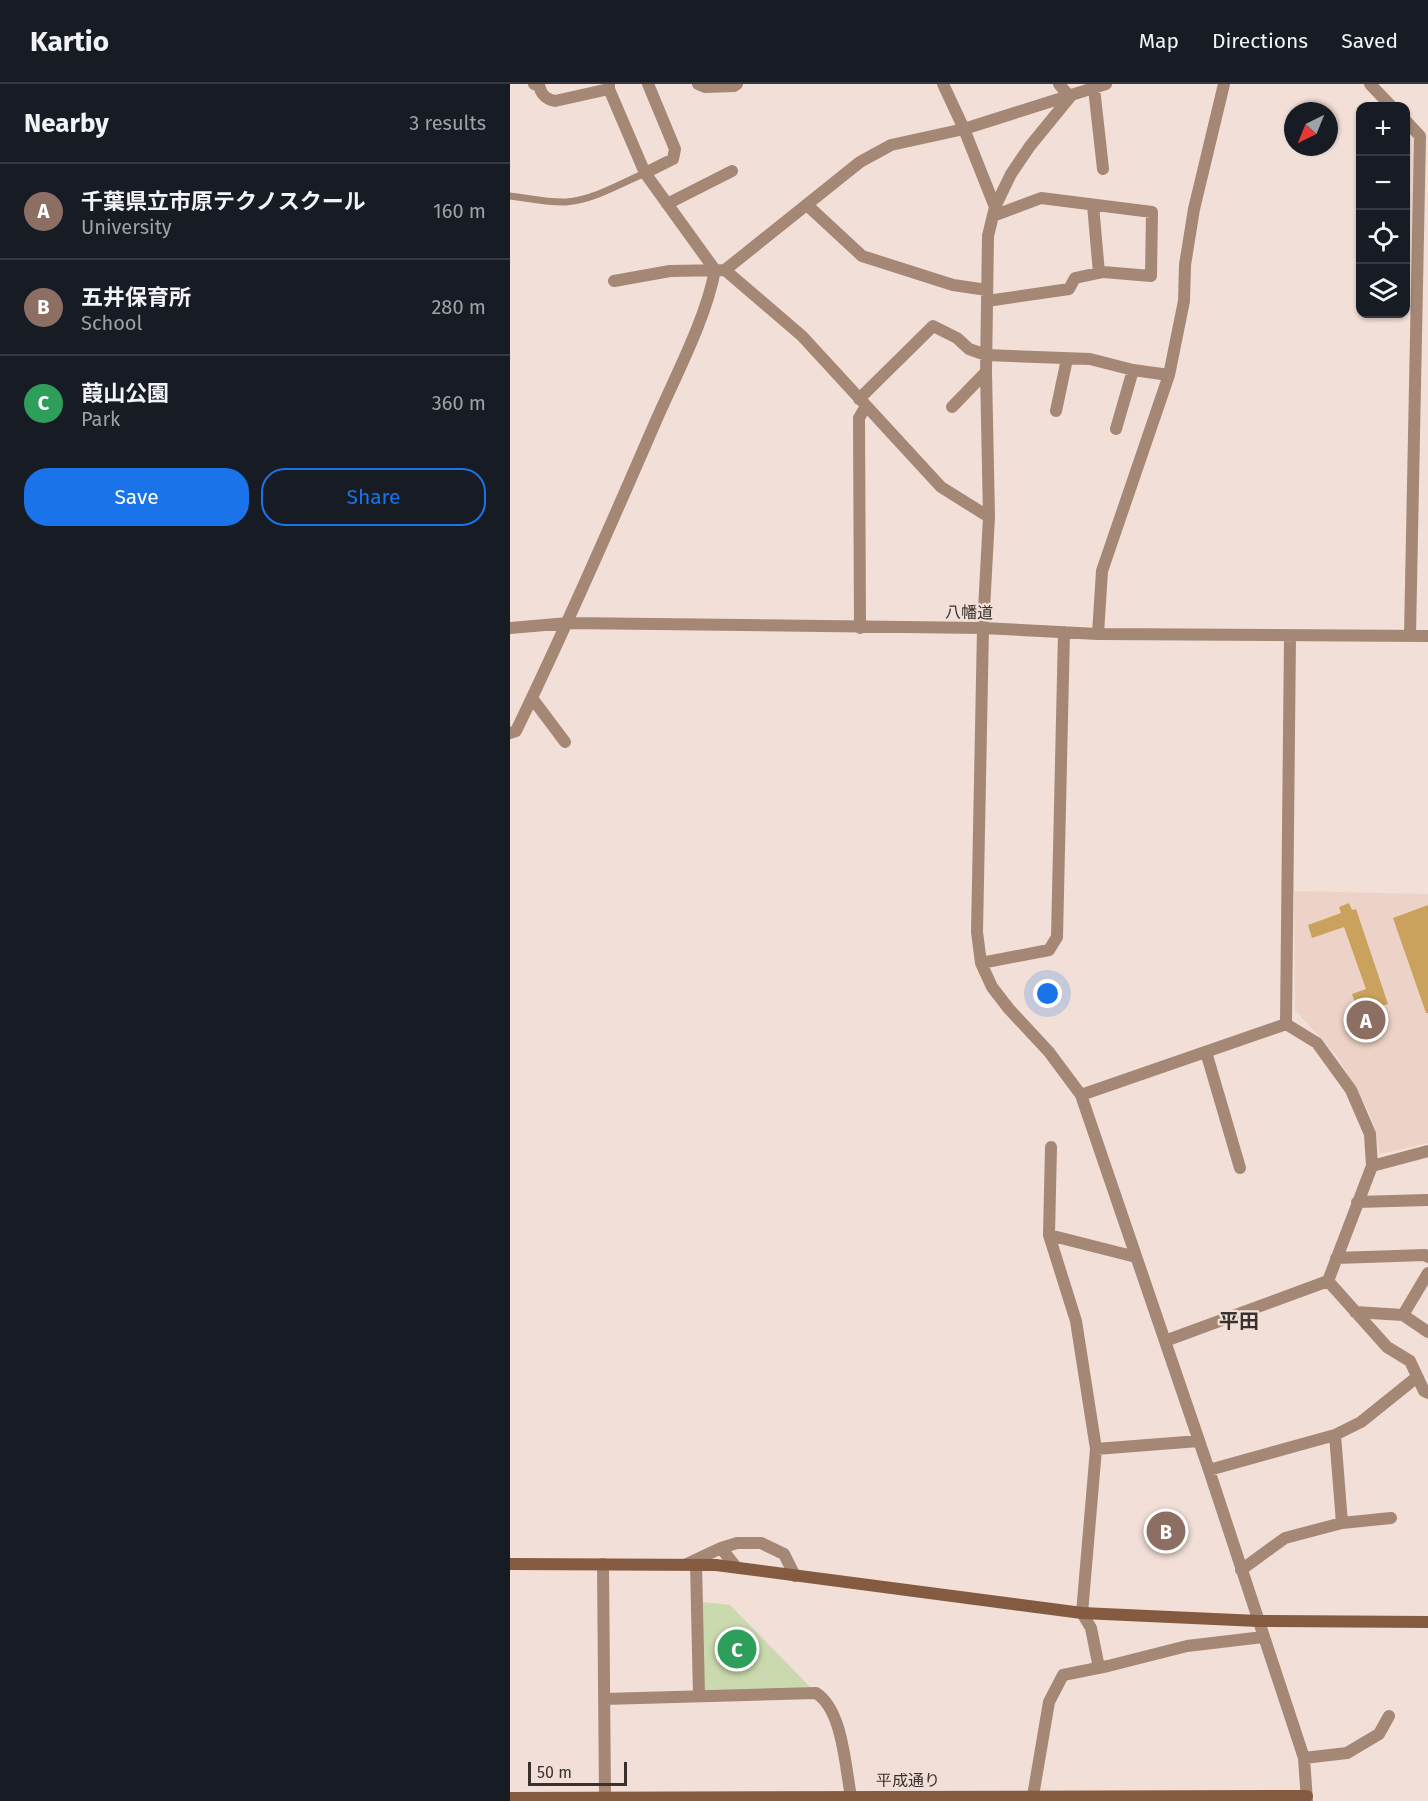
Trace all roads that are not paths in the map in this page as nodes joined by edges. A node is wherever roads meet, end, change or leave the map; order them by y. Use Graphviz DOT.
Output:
graph roads {
  1 [pos="534,84"];
  2 [pos="648,84"];
  3 [pos="698,84"];
  4 [pos="737,84"];
  5 [pos="943,84"];
  6 [pos="1059,84"];
  7 [pos="1106,84"];
  8 [pos="1224,84"];
  9 [pos="1370,84"];
  10 [pos="609,87"];
  11 [pos="1094,88"];
  12 [pos="1070,96"];
  13 [pos="1387,102"];
  14 [pos="1410,125"];
  15 [pos="964,129"];
  16 [pos="1103,169"];
  17 [pos="732,171"];
  18 [pos="645,173"];
  19 [pos="510,196"];
  20 [pos="667,204"];
  21 [pos="807,205"];
  22 [pos="1093,205"];
  23 [pos="994,212"];
  24 [pos="720,270"];
  25 [pos="1099,273"];
  26 [pos="614,281"];
  27 [pos="987,296"];
  28 [pos="986,355"];
  29 [pos="1067,359"];
  30 [pos="1133,370"];
  31 [pos="986,372"];
  32 [pos="1169,375"];
  33 [pos="862,403"];
  34 [pos="952,407"];
  35 [pos="1056,411"];
  36 [pos="1116,429"];
  37 [pos="988,517"];
  38 [pos="568,623"];
  39 [pos="510,628"];
  40 [pos="861,628"];
  41 [pos="983,628"];
  42 [pos="1064,632"];
  43 [pos="1098,634"];
  44 [pos="1410,635"];
  45 [pos="1290,636"];
  46 [pos="1428,636"];
  47 [pos="532,698"];
  48 [pos="510,733"];
  49 [pos="565,742"];
  50 [pos="981,963"];
  51 [pos="1286,1024"];
  52 [pos="1206,1052"];
  53 [pos="1081,1095"];
  54 [pos="1051,1147"];
  55 [pos="1428,1151"];
  56 [pos="1372,1166"];
  57 [pos="1240,1168"];
  58 [pos="1428,1200"];
  59 [pos="1357,1202"];
  60 [pos="1049,1234"];
  61 [pos="1427,1255"];
  62 [pos="1136,1257"];
  63 [pos="1336,1258"];
  64 [pos="1428,1272"];
  65 [pos="1328,1281"];
  66 [pos="1355,1312"];
  67 [pos="1403,1315"];
  68 [pos="1428,1332"];
  69 [pos="1165,1341"];
  70 [pos="1417,1377"];
  71 [pos="1428,1393"];
  72 [pos="1335,1435"];
  73 [pos="1199,1441"];
  74 [pos="1096,1449"];
  75 [pos="1209,1470"];
  76 [pos="1391,1518"];
  77 [pos="1342,1523"];
  78 [pos="738,1543"];
  79 [pos="721,1548"];
  80 [pos="510,1564"];
  81 [pos="603,1564"];
  82 [pos="691,1564"];
  83 [pos="736,1568"];
  84 [pos="1241,1570"];
  85 [pos="795,1576"];
  86 [pos="1082,1613"];
  87 [pos="1258,1621"];
  88 [pos="1428,1622"];
  89 [pos="1263,1637"];
  90 [pos="1099,1668"];
  91 [pos="699,1696"];
  92 [pos="604,1699"];
  93 [pos="1389,1716"];
  94 [pos="1304,1758"];
  95 [pos="851,1796"];
  96 [pos="1033,1796"];
  97 [pos="605,1797"];
  98 [pos="510,1798"];
  99 [pos="1307,1798"];
  1 -- 10 [label="street"];
  2 -- 18 [label="street"];
  3 -- 4 [label="street"];
  5 -- 15 [label="street"];
  6 -- 12 [label="street"];
  7 -- 11 [label="street"];
  8 -- 32 [label="street"];
  9 -- 13 [label="street"];
  10 -- 18 [label="street"];
  11 -- 12 [label="street"];
  11 -- 16 [label="street"];
  12 -- 15 [label="street"];
  12 -- 23 [label="street"];
  14 -- 44 [label="street"];
  15 -- 21 [label="street"];
  15 -- 23 [label="street"];
  17 -- 20 [label="street"];
  18 -- 19 [label="lane"];
  18 -- 20 [label="street"];
  20 -- 24 [label="street"];
  21 -- 24 [label="street"];
  21 -- 27 [label="street"];
  22 -- 23 [label="street"];
  22 -- 25 [label="street"];
  22 -- 25 [label="street"];
  23 -- 27 [label="street"];
  24 -- 26 [label="street"];
  24 -- 33 [label="street"];
  24 -- 38 [label="street"];
  25 -- 27 [label="street"];
  27 -- 28 [label="street"];
  28 -- 29 [label="street"];
  28 -- 31 [label="street"];
  28 -- 33 [label="street"];
  29 -- 30 [label="street"];
  29 -- 35 [label="street"];
  30 -- 32 [label="street"];
  30 -- 36 [label="street"];
  31 -- 34 [label="street"];
  31 -- 37 [label="street"];
  32 -- 43 [label="street"];
  33 -- 37 [label="street"];
  33 -- 40 [label="street"];
  37 -- 41 [label="street"];
  38 -- 39 [label="street, 八幡道"];
  38 -- 40 [label="street, 八幡道"];
  38 -- 47 [label="street"];
  40 -- 41 [label="street, 八幡道"];
  41 -- 42 [label="street, 八幡道"];
  41 -- 50 [label="street"];
  42 -- 43 [label="street, 八幡道"];
  42 -- 50 [label="street"];
  43 -- 45 [label="street, 八幡道"];
  44 -- 45 [label="street, 八幡道"];
  44 -- 46 [label="street, 八幡道"];
  45 -- 51 [label="street"];
  47 -- 48 [label="street"];
  47 -- 49 [label="street"];
  50 -- 53 [label="street"];
  51 -- 52 [label="street"];
  51 -- 56 [label="street"];
  52 -- 53 [label="street"];
  52 -- 57 [label="street"];
  53 -- 62 [label="street"];
  54 -- 60 [label="street"];
  55 -- 56 [label="street"];
  56 -- 59 [label="street"];
  58 -- 59 [label="street"];
  59 -- 63 [label="street"];
  60 -- 62 [label="street"];
  60 -- 74 [label="street"];
  61 -- 63 [label="street"];
  62 -- 69 [label="street"];
  63 -- 65 [label="street"];
  64 -- 67 [label="street"];
  65 -- 66 [label="street"];
  65 -- 69 [label="street"];
  66 -- 67 [label="street"];
  66 -- 70 [label="street"];
  67 -- 68 [label="street"];
  69 -- 73 [label="street"];
  70 -- 71 [label="street"];
  70 -- 72 [label="street"];
  72 -- 75 [label="street"];
  72 -- 77 [label="street"];
  73 -- 74 [label="street"];
  73 -- 75 [label="street"];
  74 -- 86 [label="street"];
  75 -- 84 [label="street"];
  76 -- 77 [label="street"];
  77 -- 84 [label="street"];
  78 -- 79 [label="street"];
  78 -- 83 [label="street"];
  78 -- 85 [label="street"];
  79 -- 82 [label="street"];
  79 -- 83 [label="street"];
  80 -- 81 [label="street"];
  81 -- 82 [label="street"];
  81 -- 92 [label="street"];
  82 -- 83 [label="street"];
  82 -- 91 [label="street"];
  83 -- 85 [label="street"];
  84 -- 87 [label="street"];
  85 -- 86 [label="street"];
  86 -- 87 [label="street"];
  86 -- 90 [label="street"];
  87 -- 88 [label="street"];
  87 -- 89 [label="street"];
  89 -- 90 [label="street"];
  89 -- 94 [label="street"];
  90 -- 96 [label="street"];
  91 -- 92 [label="street"];
  91 -- 95 [label="street"];
  92 -- 97 [label="street"];
  93 -- 94 [label="street"];
  94 -- 99 [label="street"];
  95 -- 96 [label="street, 平成通り"];
  95 -- 97 [label="street, 平成通り"];
  96 -- 99 [label="street, 平成通り"];
  97 -- 98 [label="street, 平成通り"];
}
